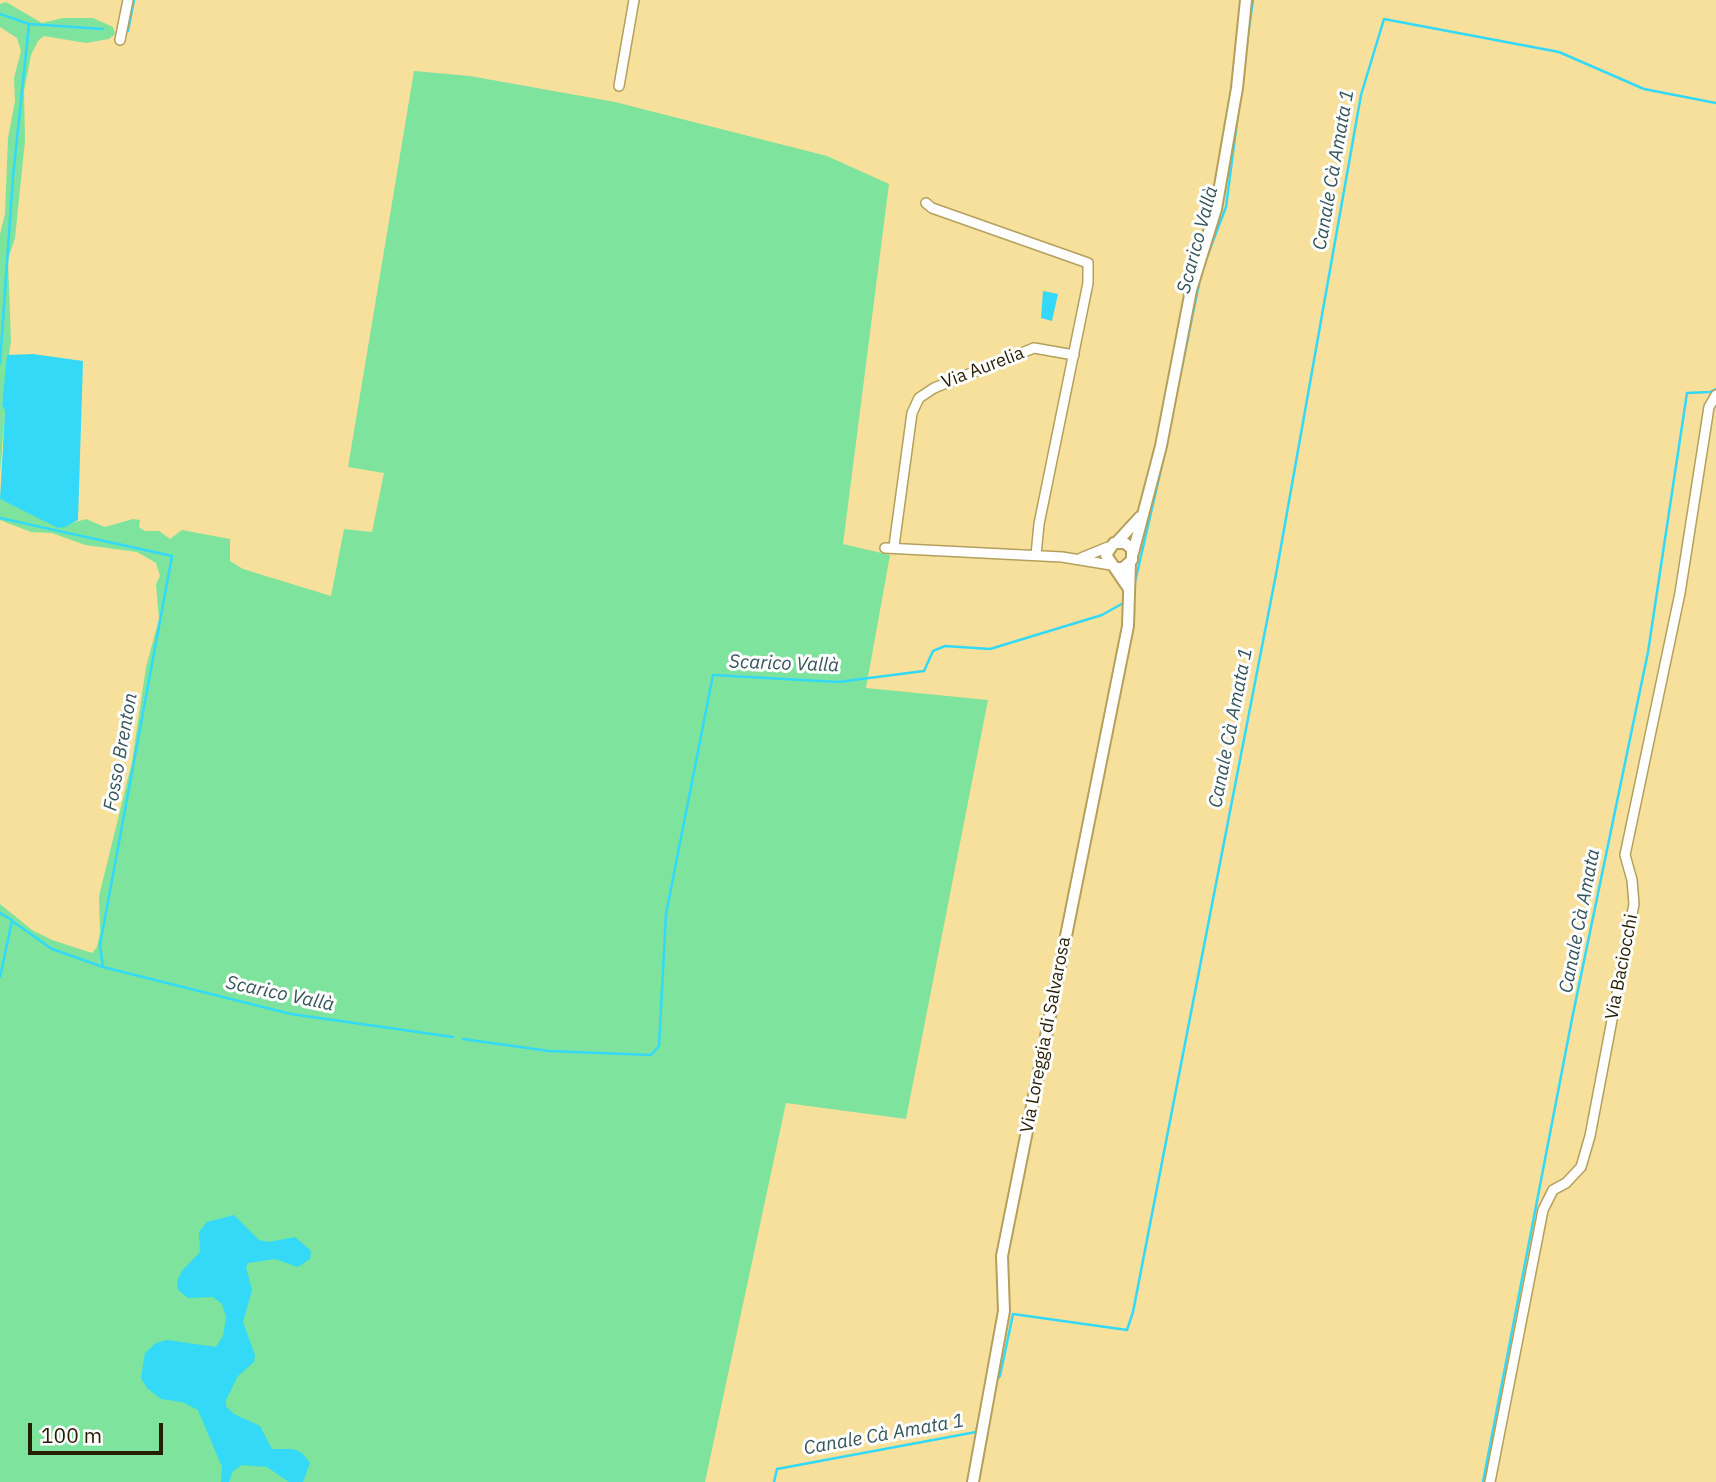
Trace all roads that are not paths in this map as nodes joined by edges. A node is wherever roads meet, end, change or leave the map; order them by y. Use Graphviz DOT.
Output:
graph roads {
  1 [pos="128,0"];
  2 [pos="634,0"];
  3 [pos="1246,0"];
  4 [pos="120,40"];
  5 [pos="619,86"];
  6 [pos="926,203"];
  7 [pos="1074,355"];
  8 [pos="1716,395"];
  9 [pos="1142,514"];
  10 [pos="1113,545"];
  11 [pos="1036,555"];
  12 [pos="1079,558"];
  13 [pos="1132,558"];
  14 [pos="1113,566"];
  15 [pos="1128,595"];
  16 [pos="973,1482"];
  17 [pos="1490,1482"];
  1 -- 4 [label="street"];
  2 -- 5 [label="street"];
  3 -- 9 [label="street, Via Loreggia di Salvarosa"];
  6 -- 7 [label="street"];
  7 -- 11 [label="street"];
  7 -- 11 [label="street, Via Aurelia"];
  8 -- 17 [label="street, Via Baciocchi"];
  9 -- 10 [label="street, Via Loreggia di Salvarosa"];
  9 -- 13 [label="street, Via Loreggia di Salvarosa"];
  10 -- 12 [label="street"];
  10 -- 13 [label="street"];
  10 -- 14 [label="street"];
  11 -- 12 [label="street"];
  12 -- 14 [label="street"];
  13 -- 14 [label="street"];
  13 -- 15 [label="street, Via Loreggia di Salvarosa"];
  14 -- 15 [label="street"];
  15 -- 16 [label="street, Via Loreggia di Salvarosa"];
}
